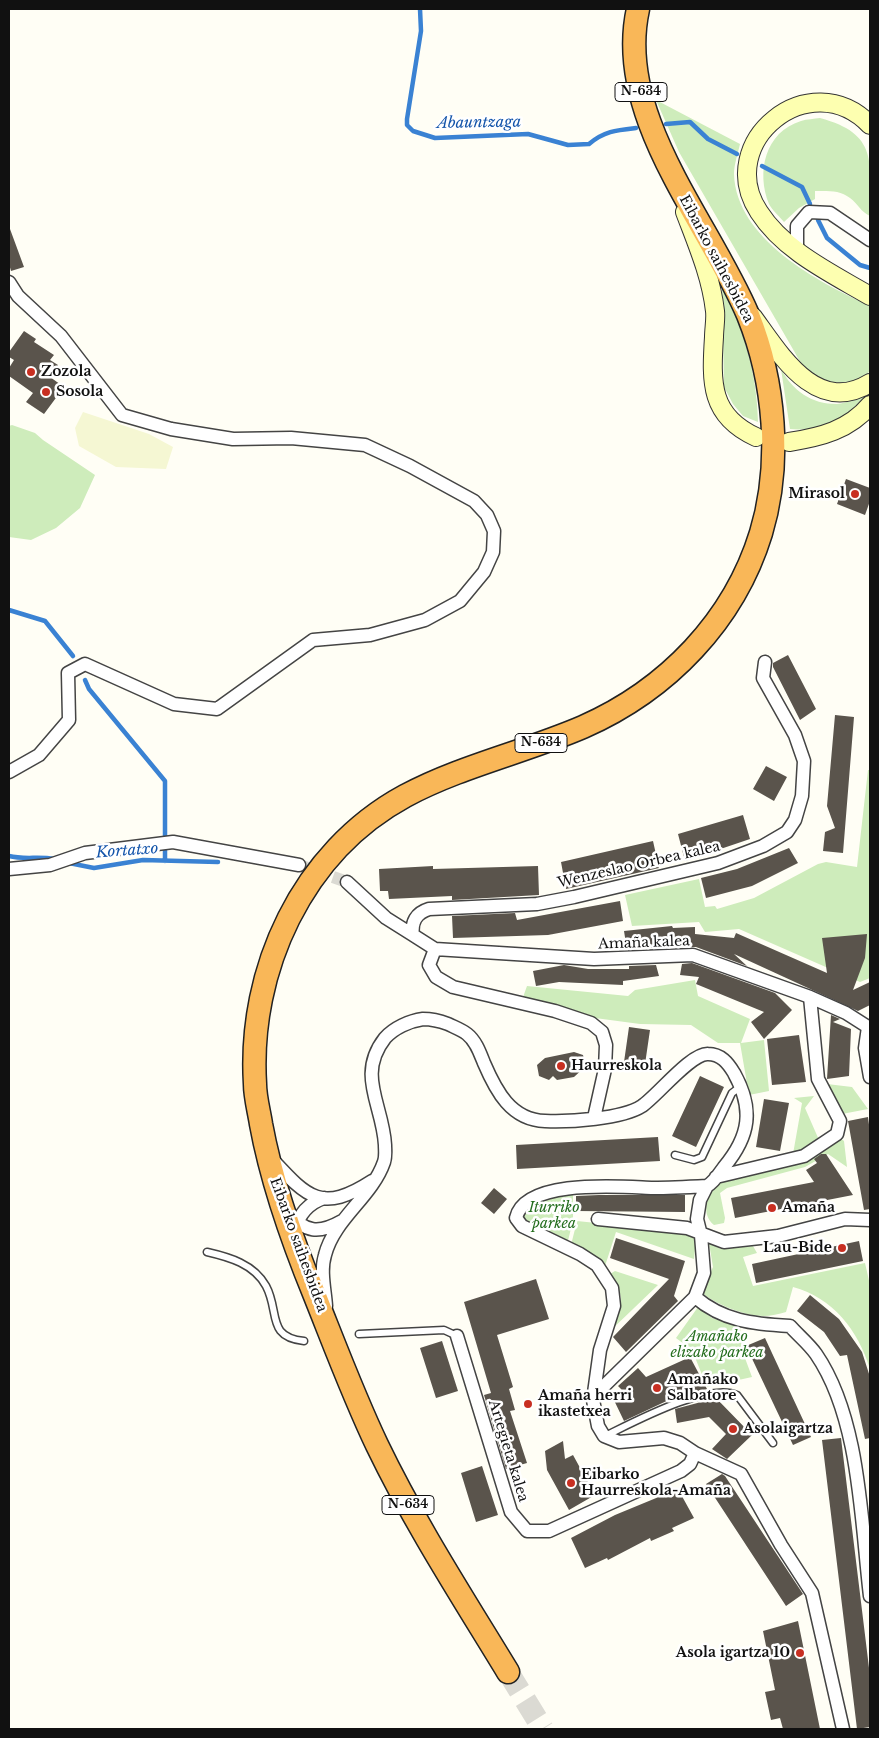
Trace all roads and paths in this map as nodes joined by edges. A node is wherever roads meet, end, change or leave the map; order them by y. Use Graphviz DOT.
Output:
graph roads {
  1 [pos="638,9"];
  2 [pos="870,125"];
  3 [pos="670,172"];
  4 [pos="870,240"];
  5 [pos="797,252"];
  6 [pos="9,282"];
  7 [pos="870,296"];
  8 [pos="739,297"];
  9 [pos="870,383"];
  10 [pos="870,405"];
  11 [pos="756,437"];
  12 [pos="789,442"];
  13 [pos="765,662"];
  14 [pos="9,772"];
  15 [pos="298,865"];
  16 [pos="9,869"];
  17 [pos="347,882"];
  18 [pos="413,935"];
  19 [pos="434,949"];
  20 [pos="810,997"];
  21 [pos="869,1027"];
  22 [pos="870,1078"];
  23 [pos="740,1087"];
  24 [pos="594,1118"];
  25 [pos="266,1152"];
  26 [pos="675,1155"];
  27 [pos="378,1177"];
  28 [pos="716,1177"];
  29 [pos="706,1186"];
  30 [pos="276,1192"];
  31 [pos="326,1198"];
  32 [pos="346,1218"];
  33 [pos="598,1219"];
  34 [pos="870,1220"];
  35 [pos="297,1223"];
  36 [pos="701,1235"];
  37 [pos="295,1246"];
  38 [pos="207,1252"];
  39 [pos="695,1297"];
  40 [pos="328,1327"];
  41 [pos="359,1334"];
  42 [pos="457,1336"];
  43 [pos="304,1341"];
  44 [pos="593,1400"];
  45 [pos="601,1431"];
  46 [pos="773,1443"];
  47 [pos="695,1453"];
  48 [pos="870,1596"];
  49 [pos="508,1672"];
  50 [pos="844,1729"];
  1 -- 3 [label="highway, Eibarko saihesbidea / N-634"];
  2 -- 5 [label="street"];
  3 -- 8 [label="highway, Eibarko saihesbidea / N-634"];
  3 -- 11 [label="street"];
  4 -- 5 [label="street"];
  5 -- 7 [label="street"];
  6 -- 14 [label="street"];
  8 -- 9 [label="street"];
  8 -- 25 [label="highway, Eibarko saihesbidea / N-634"];
  10 -- 12 [label="street"];
  13 -- 18 [label="street, Wenzeslao Orbea kalea"];
  15 -- 16 [label="street"];
  17 -- 18 [label="street"];
  18 -- 19 [label="street"];
  19 -- 20 [label="street, Amaña kalea"];
  19 -- 24 [label="street"];
  20 -- 21 [label="street, Amaña kalea"];
  20 -- 28 [label="street"];
  21 -- 22 [label="street"];
  23 -- 24 [label="street"];
  23 -- 26 [label="lane"];
  23 -- 28 [label="street"];
  24 -- 27 [label="street"];
  25 -- 30 [label="highway, Eibarko saihesbidea / N-634"];
  25 -- 31 [label="street"];
  27 -- 31 [label="street"];
  27 -- 32 [label="street"];
  28 -- 29 [label="street"];
  29 -- 36 [label="street"];
  29 -- 44 [label="street"];
  30 -- 35 [label="street"];
  30 -- 37 [label="highway, Eibarko saihesbidea / N-634"];
  31 -- 35 [label="street"];
  32 -- 35 [label="street"];
  32 -- 40 [label="street"];
  33 -- 36 [label="street"];
  34 -- 36 [label="street"];
  35 -- 37 [label="street"];
  36 -- 39 [label="street"];
  37 -- 40 [label="highway, Eibarko saihesbidea / N-634"];
  38 -- 43 [label="lane"];
  39 -- 44 [label="street"];
  39 -- 48 [label="street"];
  40 -- 49 [label="highway, Eibarko saihesbidea / N-634"];
  41 -- 42 [label="lane"];
  42 -- 47 [label="street, Artegieta kalea"];
  44 -- 45 [label="street"];
  45 -- 46 [label="lane"];
  45 -- 47 [label="street"];
  47 -- 50 [label="street"];
}
